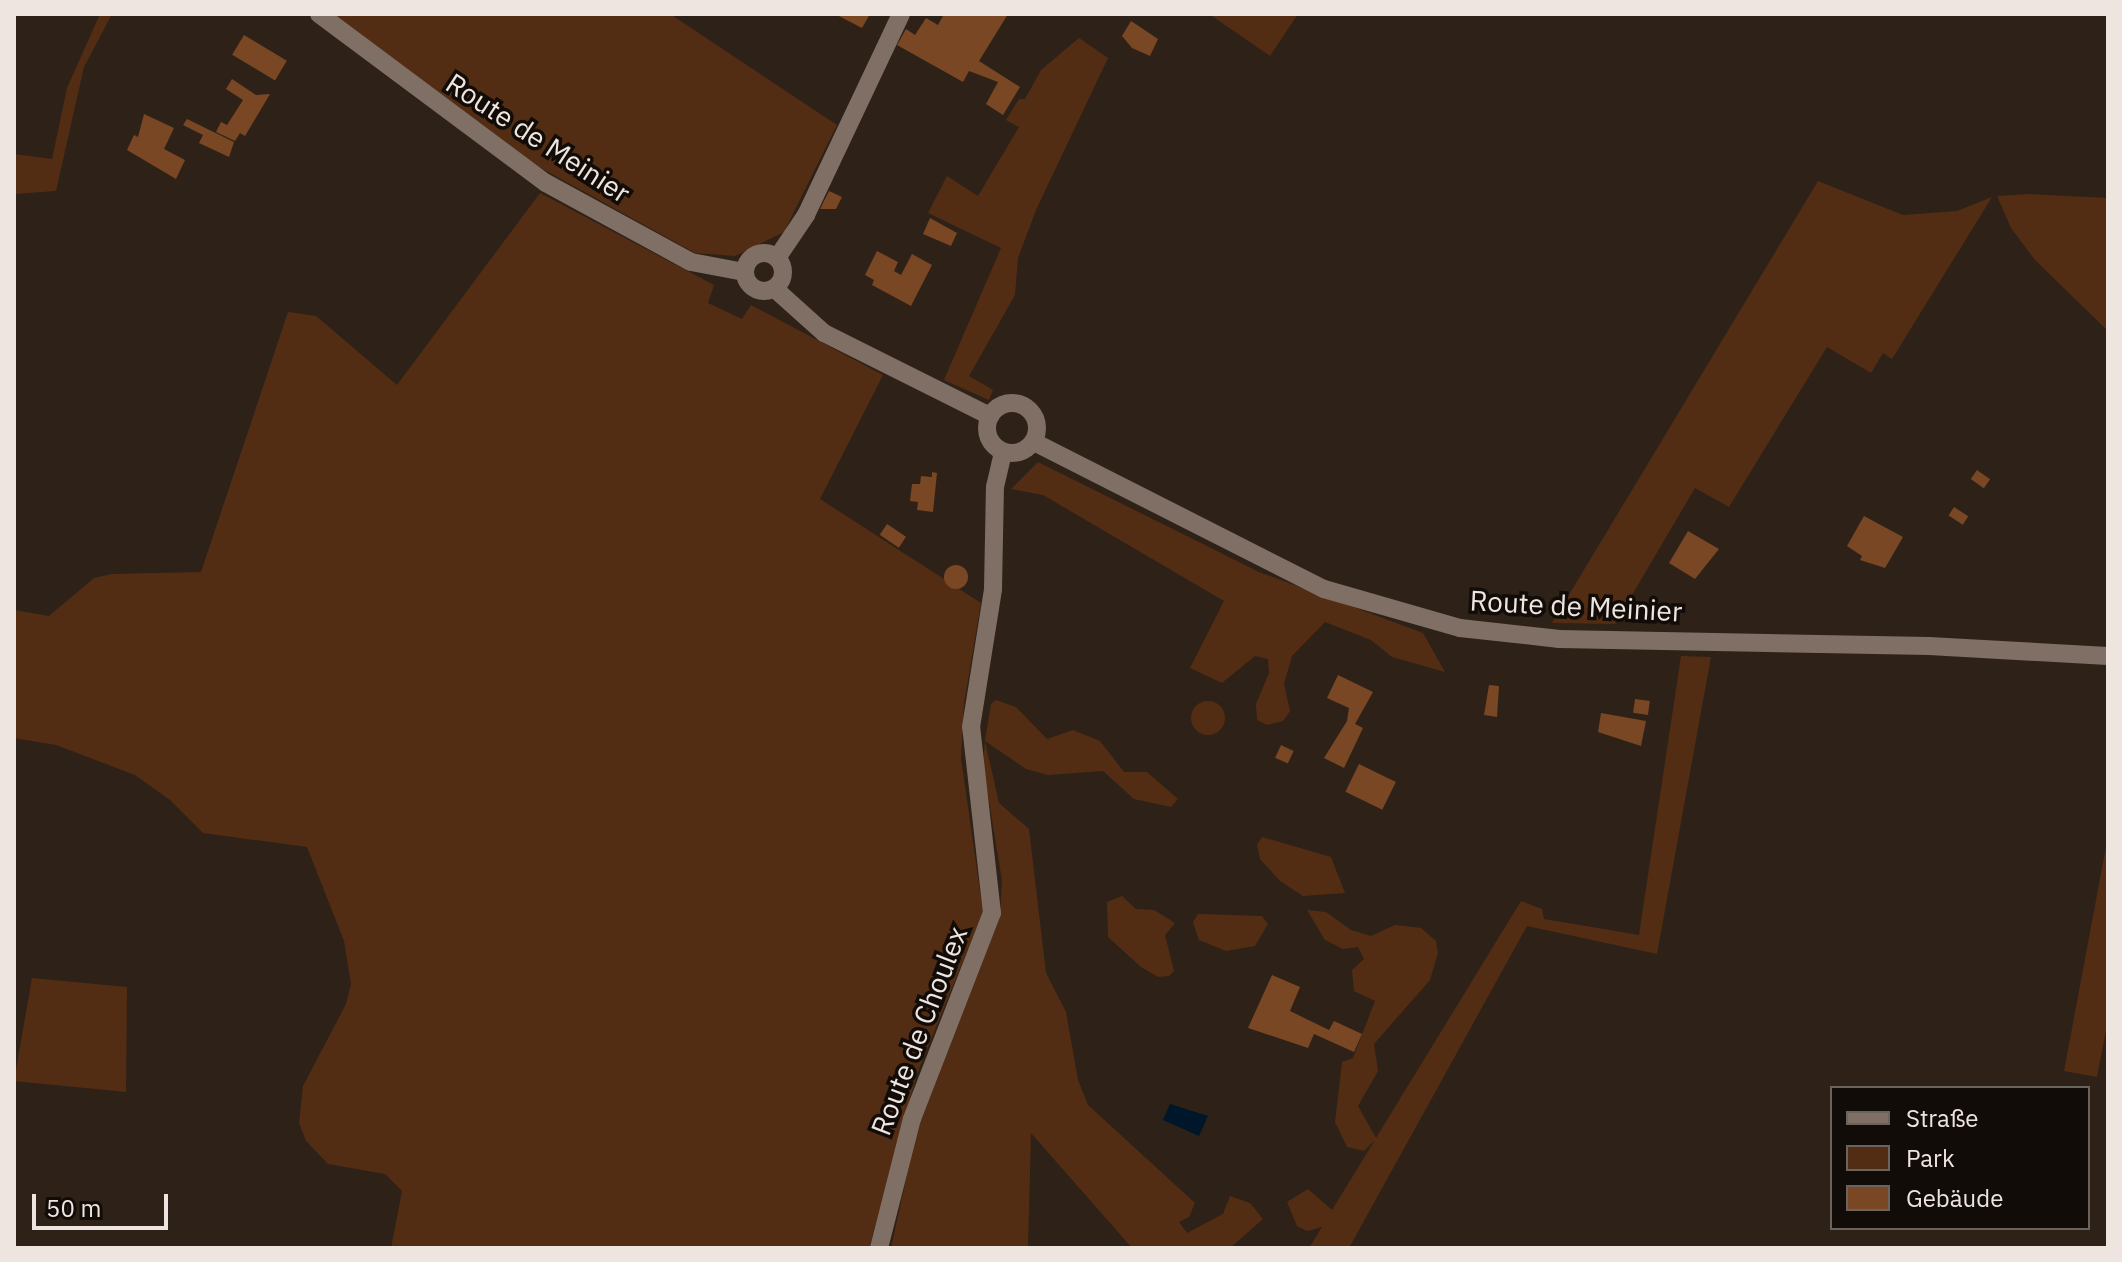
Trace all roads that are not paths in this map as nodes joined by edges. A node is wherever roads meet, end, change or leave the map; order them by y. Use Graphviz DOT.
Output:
graph roads {
  1 [pos="319,14"];
  2 [pos="901,14"];
  3 [pos="777,258"];
  4 [pos="744,272"];
  5 [pos="775,289"];
  6 [pos="990,416"];
  7 [pos="1034,442"];
  8 [pos="1003,452"];
  9 [pos="2108,656"];
  10 [pos="879,1248"];
  1 -- 4 [label="street, Route de Meinier"];
  2 -- 3 [label="street"];
  3 -- 4 [label="street"];
  3 -- 5 [label="street"];
  4 -- 5 [label="street"];
  5 -- 6 [label="street"];
  6 -- 7 [label="street"];
  6 -- 8 [label="street"];
  7 -- 8 [label="street"];
  7 -- 9 [label="street, Route de Meinier"];
  8 -- 10 [label="street, Route de Choulex"];
}
